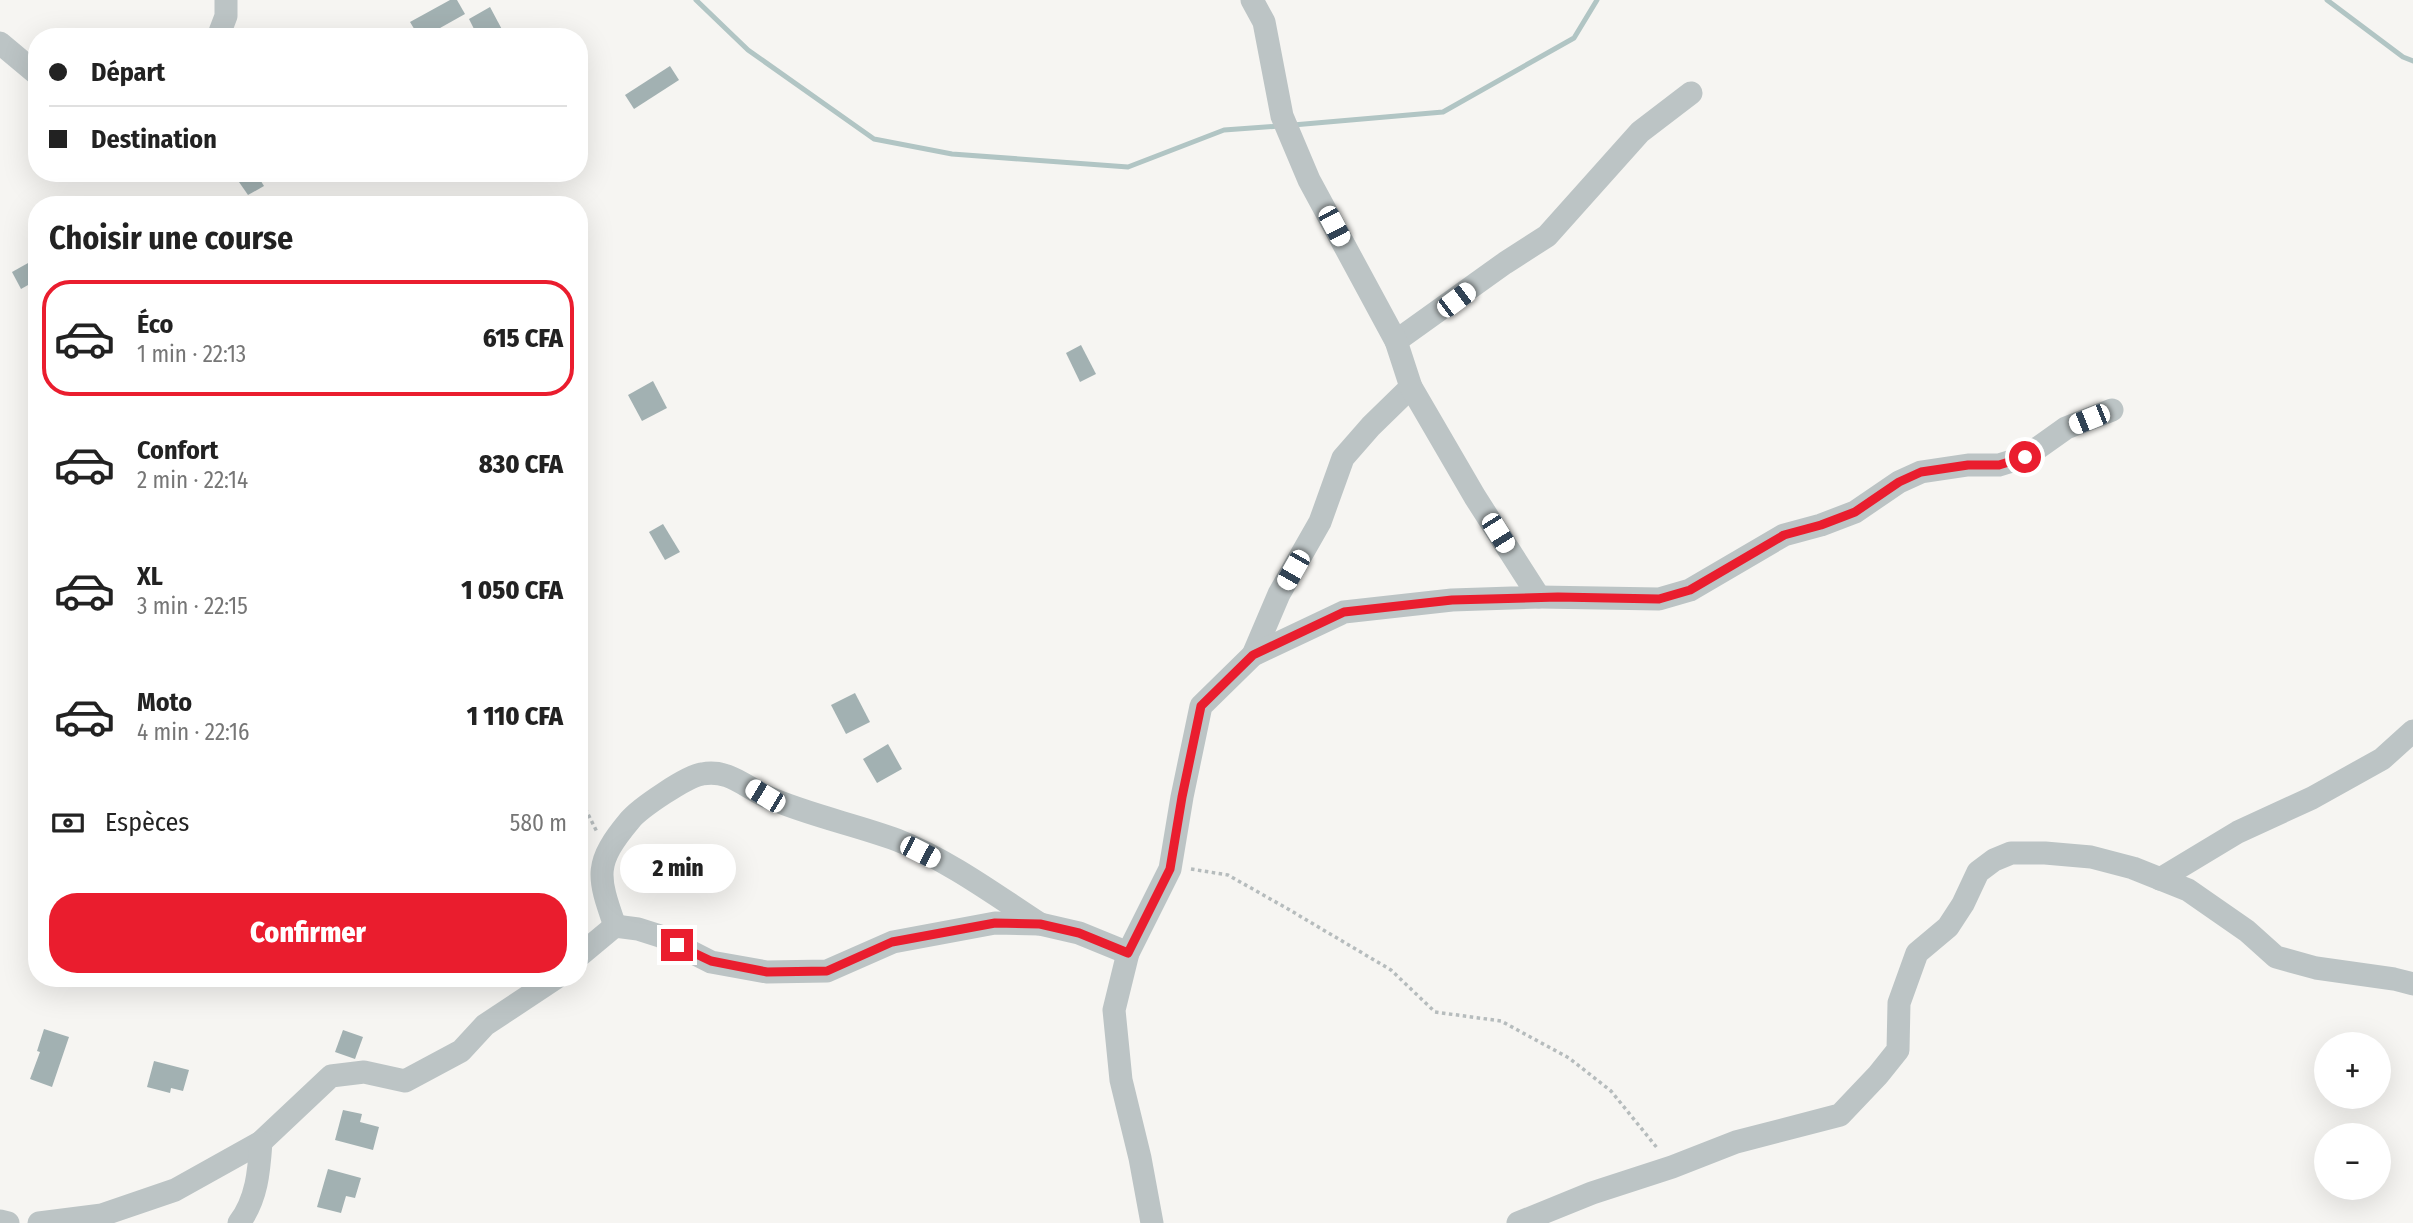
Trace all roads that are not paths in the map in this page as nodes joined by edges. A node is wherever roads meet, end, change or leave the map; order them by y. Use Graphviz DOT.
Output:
graph roads {
  1 [pos="226,0"];
  2 [pos="1252,0"];
  3 [pos="221,28"];
  4 [pos="0,43"];
  5 [pos="28,66"];
  6 [pos="1691,93"];
  7 [pos="1396,341"];
  8 [pos="1411,387"];
  9 [pos="2112,410"];
  10 [pos="1539,597"];
  11 [pos="1253,655"];
  12 [pos="2413,731"];
  13 [pos="2160,879"];
  14 [pos="1040,924"];
  15 [pos="615,926"];
  16 [pos="588,948"];
  17 [pos="1128,953"];
  18 [pos="2413,984"];
  19 [pos="542,987"];
  20 [pos="261,1142"];
  21 [pos="1547,1218"];
  22 [pos="0,1221"];
  23 [pos="8,1223"];
  24 [pos="39,1223"];
  25 [pos="239,1223"];
  26 [pos="1152,1223"];
  27 [pos="1518,1223"];
  1 -- 3 [label="street"];
  2 -- 7 [label="street"];
  4 -- 5 [label="street"];
  6 -- 7 [label="street"];
  7 -- 8 [label="street"];
  8 -- 10 [label="street"];
  8 -- 11 [label="street"];
  9 -- 10 [label="street"];
  10 -- 11 [label="street"];
  11 -- 17 [label="street"];
  12 -- 13 [label="street"];
  13 -- 18 [label="street"];
  13 -- 21 [label="street"];
  14 -- 15 [label="street"];
  14 -- 15 [label="street"];
  14 -- 17 [label="street"];
  15 -- 16 [label="street"];
  17 -- 26 [label="street"];
  19 -- 20 [label="street"];
  20 -- 24 [label="street"];
  20 -- 25 [label="street"];
  21 -- 27 [label="street"];
  22 -- 23 [label="street"];
}
